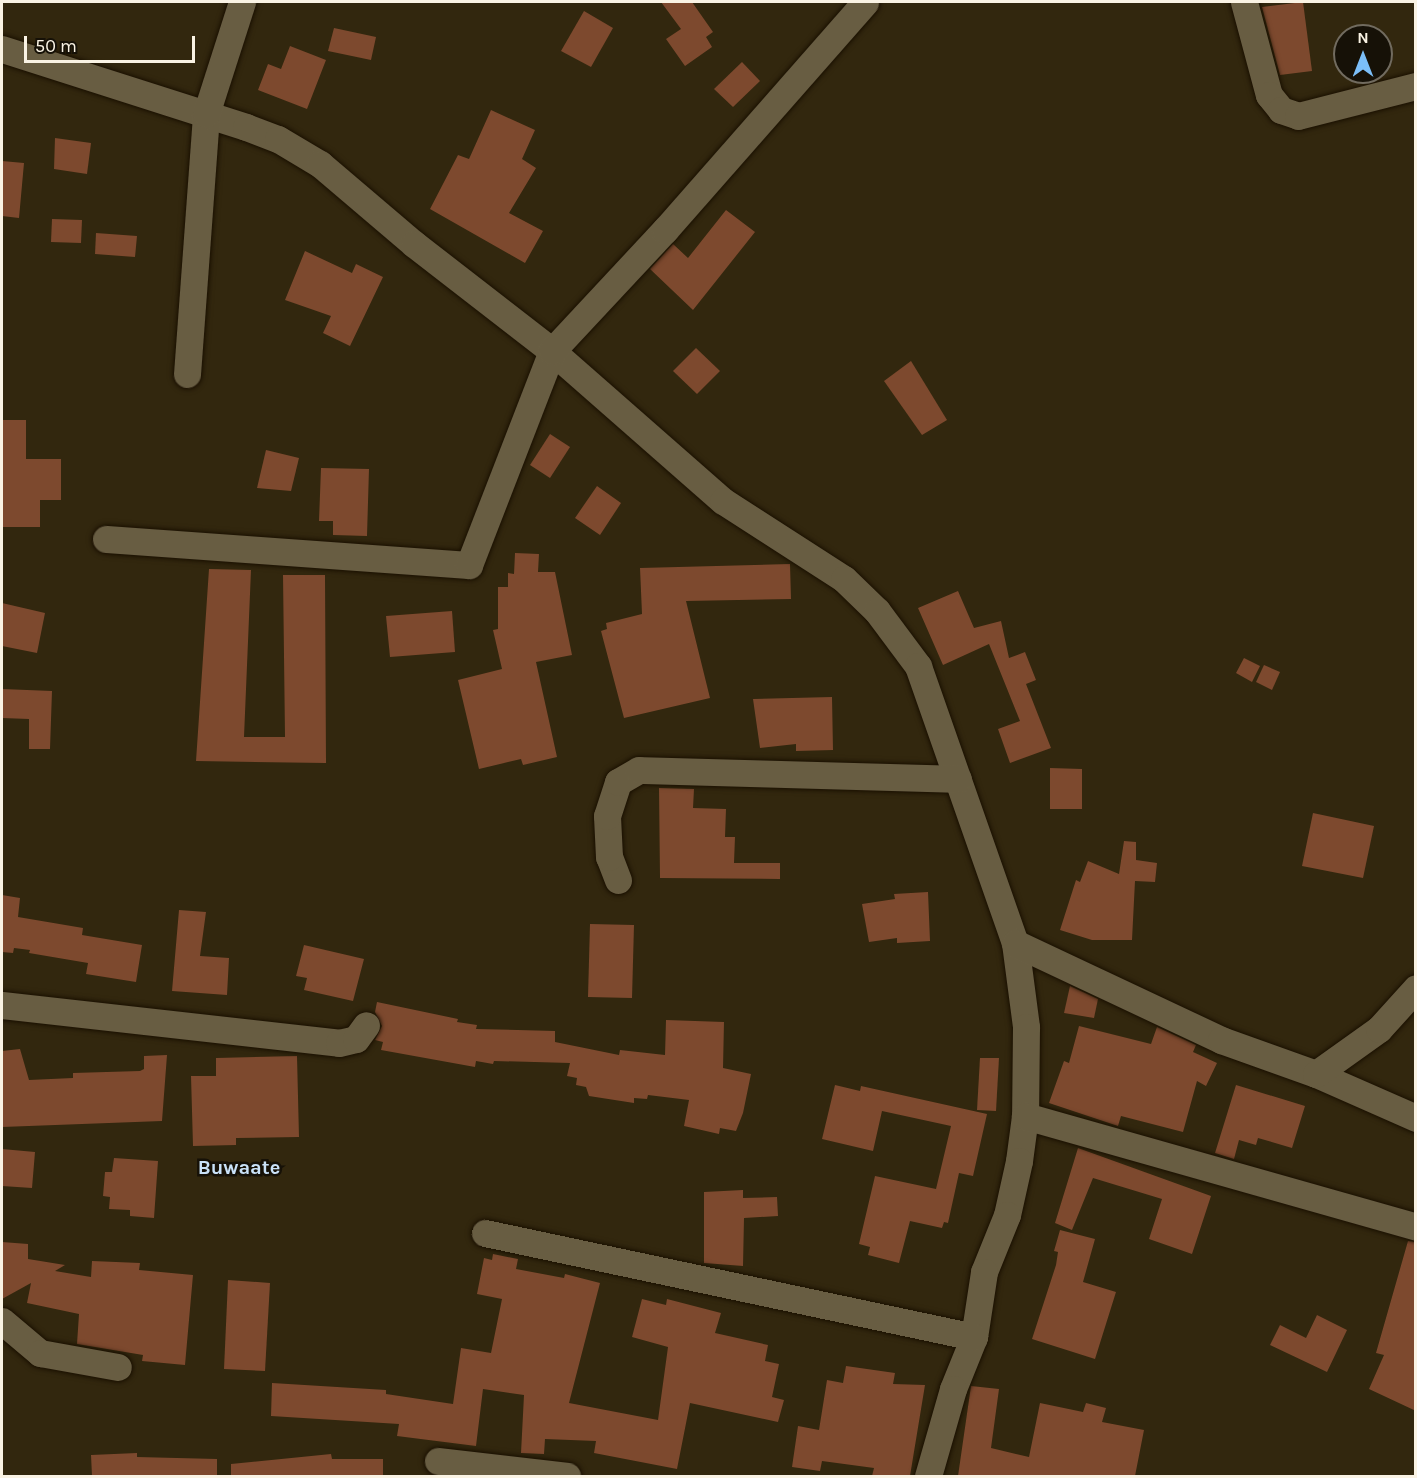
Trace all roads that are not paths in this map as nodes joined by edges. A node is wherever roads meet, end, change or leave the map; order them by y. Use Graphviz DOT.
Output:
graph roads {
  1 [pos="242,2"];
  2 [pos="865,2"];
  3 [pos="1244,2"];
  4 [pos="2,49"];
  5 [pos="1416,86"];
  6 [pos="206,114"];
  7 [pos="552,351"];
  8 [pos="187,374"];
  9 [pos="106,539"];
  10 [pos="958,779"];
  11 [pos="618,880"];
  12 [pos="1015,943"];
  13 [pos="1416,988"];
  14 [pos="2,1005"];
  15 [pos="366,1025"];
  16 [pos="1316,1074"];
  17 [pos="1025,1116"];
  18 [pos="1416,1118"];
  19 [pos="1416,1227"];
  20 [pos="485,1233"];
  21 [pos="2,1321"];
  22 [pos="974,1337"];
  23 [pos="118,1367"];
  24 [pos="438,1461"];
  25 [pos="567,1476"];
  26 [pos="928,1476"];
  1 -- 6 [label="street"];
  2 -- 7 [label="street"];
  3 -- 5 [label="street"];
  4 -- 6 [label="street"];
  6 -- 7 [label="street"];
  6 -- 8 [label="street"];
  7 -- 9 [label="street"];
  7 -- 10 [label="street"];
  10 -- 11 [label="street"];
  10 -- 12 [label="street"];
  12 -- 16 [label="street"];
  12 -- 17 [label="street"];
  13 -- 16 [label="street"];
  14 -- 15 [label="street"];
  16 -- 18 [label="street"];
  17 -- 19 [label="street"];
  17 -- 22 [label="street"];
  20 -- 22 [label="street"];
  21 -- 23 [label="street"];
  22 -- 26 [label="street"];
  24 -- 25 [label="street"];
}
